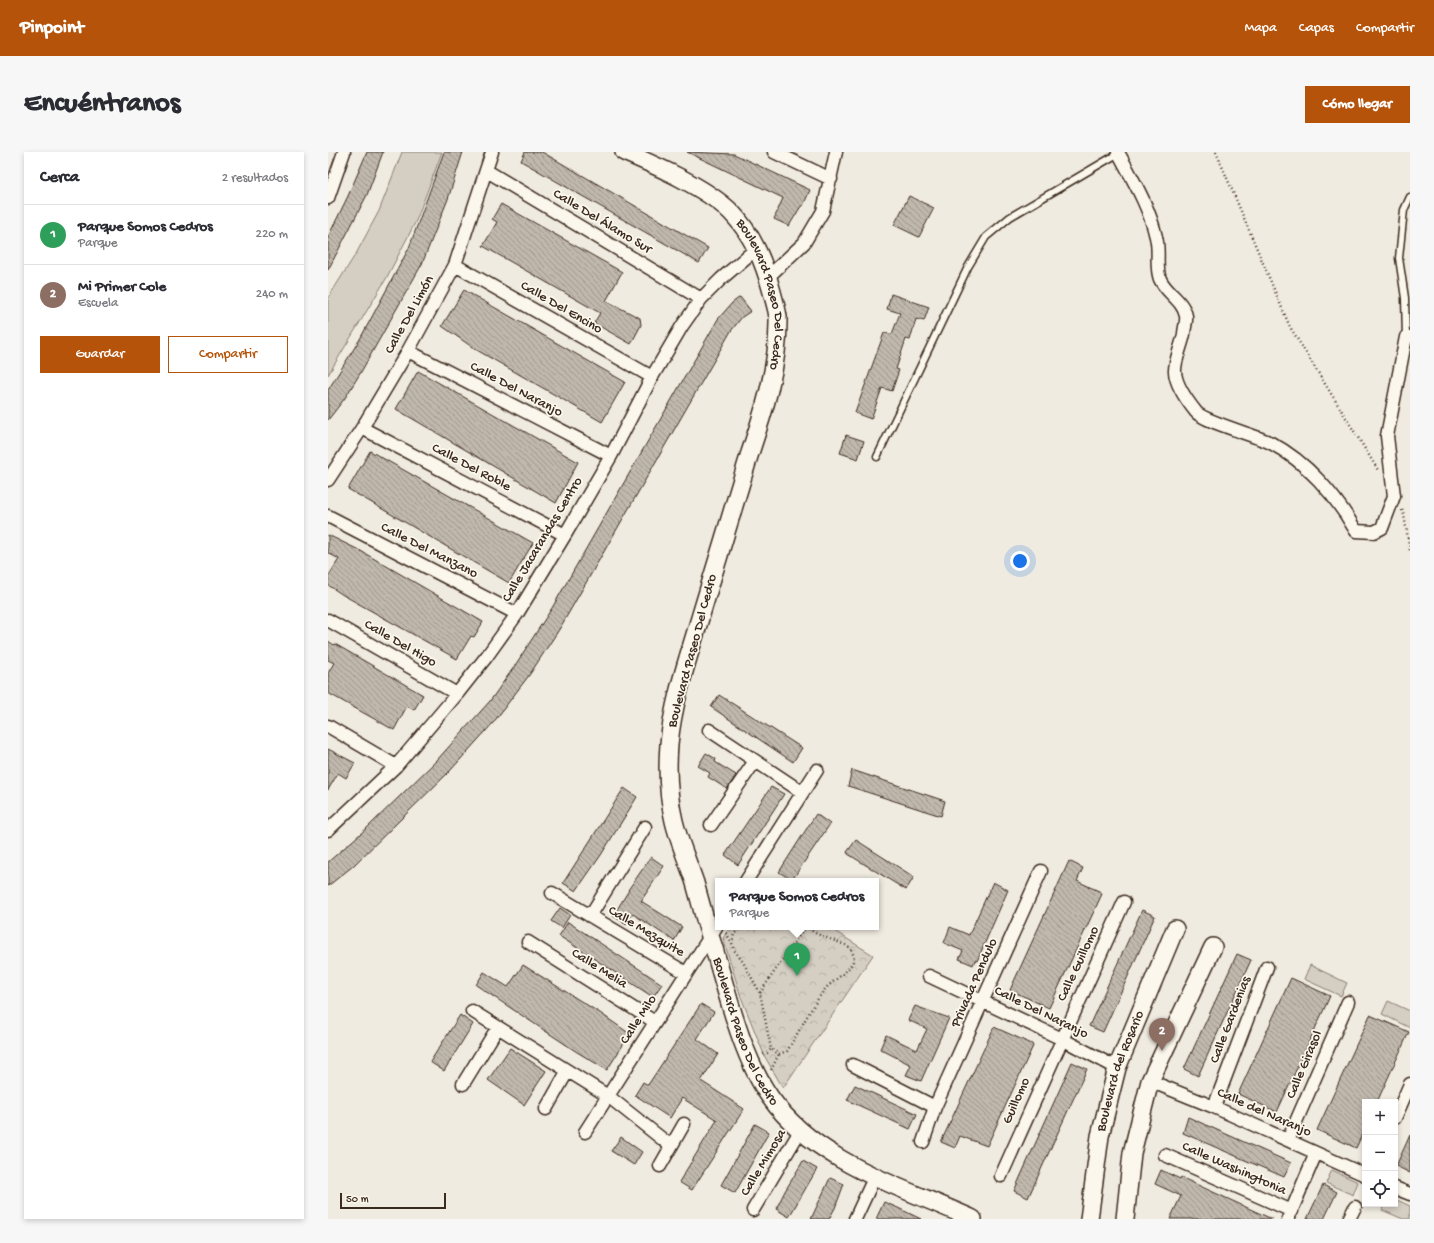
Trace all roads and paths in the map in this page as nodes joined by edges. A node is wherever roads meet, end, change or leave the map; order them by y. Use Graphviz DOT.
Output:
graph roads {
  1 [pos="344,152"];
  2 [pos="492,152"];
  3 [pos="624,152"];
  4 [pos="774,152"];
  5 [pos="836,152"];
  6 [pos="1118,152"];
  7 [pos="1216,152"];
  8 [pos="487,171"];
  9 [pos="831,179"];
  10 [pos="1410,197"];
  11 [pos="328,198"];
  12 [pos="757,248"];
  13 [pos="455,265"];
  14 [pos="768,277"];
  15 [pos="701,299"];
  16 [pos="1408,337"];
  17 [pos="408,351"];
  18 [pos="652,377"];
  19 [pos="362,428"];
  20 [pos="611,456"];
  21 [pos="877,457"];
  22 [pos="1381,476"];
  23 [pos="328,480"];
  24 [pos="1394,496"];
  25 [pos="328,516"];
  26 [pos="565,535"];
  27 [pos="1410,551"];
  28 [pos="517,614"];
  29 [pos="328,620"];
  30 [pos="457,694"];
  31 [pos="328,726"];
  32 [pos="709,730"];
  33 [pos="755,761"];
  34 [pos="396,766"];
  35 [pos="817,770"];
  36 [pos="802,792"];
  37 [pos="711,825"];
  38 [pos="645,827"];
  39 [pos="328,830"];
  40 [pos="1041,871"];
  41 [pos="748,878"];
  42 [pos="552,893"];
  43 [pos="1124,902"];
  44 [pos="590,916"];
  45 [pos="1175,929"];
  46 [pos="714,930"];
  47 [pos="739,930"];
  48 [pos="804,930"];
  49 [pos="813,930"];
  50 [pos="528,942"];
  51 [pos="1214,947"];
  52 [pos="1267,967"];
  53 [pos="686,973"];
  54 [pos="928,976"];
  55 [pos="760,993"];
  56 [pos="983,1002"];
  57 [pos="1348,1002"];
  58 [pos="472,1011"];
  59 [pos="655,1022"];
  60 [pos="498,1027"];
  61 [pos="1062,1039"];
  62 [pos="853,1065"];
  63 [pos="1117,1068"];
  64 [pos="567,1072"];
  65 [pos="1150,1080"];
  66 [pos="463,1084"];
  67 [pos="1410,1084"];
  68 [pos="608,1096"];
  69 [pos="935,1107"];
  70 [pos="1214,1107"];
  71 [pos="546,1109"];
  72 [pos="1398,1111"];
  73 [pos="684,1124"];
  74 [pos="800,1131"];
  75 [pos="585,1132"];
  76 [pos="1288,1140"];
  77 [pos="923,1142"];
  78 [pos="671,1146"];
  79 [pos="1316,1153"];
  80 [pos="1165,1155"];
  81 [pos="660,1166"];
  82 [pos="1362,1174"];
  83 [pos="875,1176"];
  84 [pos="1001,1176"];
  85 [pos="1398,1189"];
  86 [pos="1410,1194"];
  87 [pos="1355,1207"];
  88 [pos="753,1210"];
  89 [pos="950,1214"];
  90 [pos="1290,1215"];
  91 [pos="855,1219"];
  92 [pos="973,1219"];
  93 [pos="1089,1219"];
  94 [pos="1125,1219"];
  95 [pos="1349,1219"];
  1 -- 11 [label="street"];
  2 -- 8 [label="street, Calle Del Limón"];
  3 -- 12 [label="street, Boulevard Paseo Del Cedro"];
  4 -- 9 [label="street"];
  5 -- 9 [label="street"];
  6 -- 21 [label="lane"];
  6 -- 24 [label="street"];
  7 -- 22 [label="path"];
  8 -- 13 [label="street, Calle Del Limón"];
  8 -- 15 [label="street, Calle Del Álamo Sur"];
  9 -- 14 [label="street"];
  10 -- 16 [label="lane"];
  12 -- 14 [label="street, Boulevard Paseo Del Cedro"];
  12 -- 15 [label="street, Calle Jacarandas Centro"];
  13 -- 17 [label="street, Calle Del Limón"];
  13 -- 18 [label="street, Calle Del Encino"];
  14 -- 46 [label="street, Boulevard Paseo Del Cedro"];
  15 -- 18 [label="street, Calle Jacarandas Centro"];
  16 -- 24 [label="street"];
  17 -- 19 [label="street, Calle Del Limón"];
  17 -- 20 [label="street, Calle Del Naranjo"];
  18 -- 20 [label="street, Calle Jacarandas Centro"];
  19 -- 23 [label="street, Calle Del Limón"];
  19 -- 26 [label="street, Calle Del Roble"];
  20 -- 26 [label="street, Calle Jacarandas Centro"];
  24 -- 27 [label="path"];
  25 -- 28 [label="street, Calle Del Manzano"];
  26 -- 28 [label="street, Calle Jacarandas Centro"];
  28 -- 30 [label="street, Calle Jacarandas Centro"];
  29 -- 30 [label="street, Calle Del Higo"];
  30 -- 34 [label="street, Calle Jacarandas Centro"];
  31 -- 34 [label="street"];
  32 -- 33 [label="street"];
  33 -- 36 [label="street"];
  33 -- 37 [label="street"];
  34 -- 39 [label="street, Calle Jacarandas Centro"];
  35 -- 36 [label="street"];
  36 -- 41 [label="street"];
  38 -- 44 [label="street, Calle Mezquite"];
  40 -- 56 [label="street, Privada Pendulo"];
  42 -- 44 [label="street, Calle Mezquite"];
  43 -- 61 [label="street, Calle Guillomo"];
  44 -- 53 [label="street, Calle Mezquite"];
  45 -- 63 [label="street, Boulevard del Rosario"];
  46 -- 53 [label="street, Calle Milo"];
  46 -- 74 [label="street, Boulevard Paseo Del Cedro"];
  47 -- 55 [label="path"];
  48 -- 55 [label="path"];
  49 -- 55 [label="path"];
  50 -- 59 [label="street, Calle Melia"];
  51 -- 65 [label="street"];
  52 -- 70 [label="street, Calle Gardenias"];
  53 -- 59 [label="street, Calle Milo"];
  54 -- 56 [label="street, Calle Del Naranjo"];
  56 -- 61 [label="street, Calle Del Naranjo"];
  56 -- 69 [label="street, Privada Pendulo"];
  57 -- 76 [label="street, Calle Girasol"];
  58 -- 60 [label="street"];
  59 -- 68 [label="street, Calle Milo"];
  60 -- 64 [label="street"];
  60 -- 66 [label="street"];
  61 -- 63 [label="street, Calle Del Naranjo"];
  61 -- 84 [label="street, Guillomo"];
  62 -- 69 [label="street"];
  63 -- 93 [label="street, Boulevard del Rosario"];
  64 -- 68 [label="street"];
  64 -- 71 [label="street"];
  65 -- 70 [label="street, Calle del Naranjo"];
  65 -- 94 [label="street"];
  67 -- 72 [label="street"];
  68 -- 75 [label="street, Calle Milo"];
  68 -- 78 [label="street"];
  69 -- 77 [label="street, Privada Pendulo"];
  70 -- 76 [label="street, Calle del Naranjo"];
  73 -- 78 [label="street"];
  74 -- 83 [label="street, Boulevard Paseo Del Cedro"];
  74 -- 88 [label="street, Calle Mimosa"];
  76 -- 79 [label="street, Calle del Naranjo"];
  78 -- 81 [label="street"];
  79 -- 82 [label="street, Calle del Naranjo"];
  79 -- 90 [label="street"];
  80 -- 90 [label="street, Calle Washingtonia"];
  83 -- 89 [label="street, Boulevard Paseo Del Cedro"];
  83 -- 91 [label="street"];
  85 -- 86 [label="street"];
  87 -- 95 [label="street"];
  89 -- 92 [label="street, Boulevard Paseo Del Cedro"];
}
